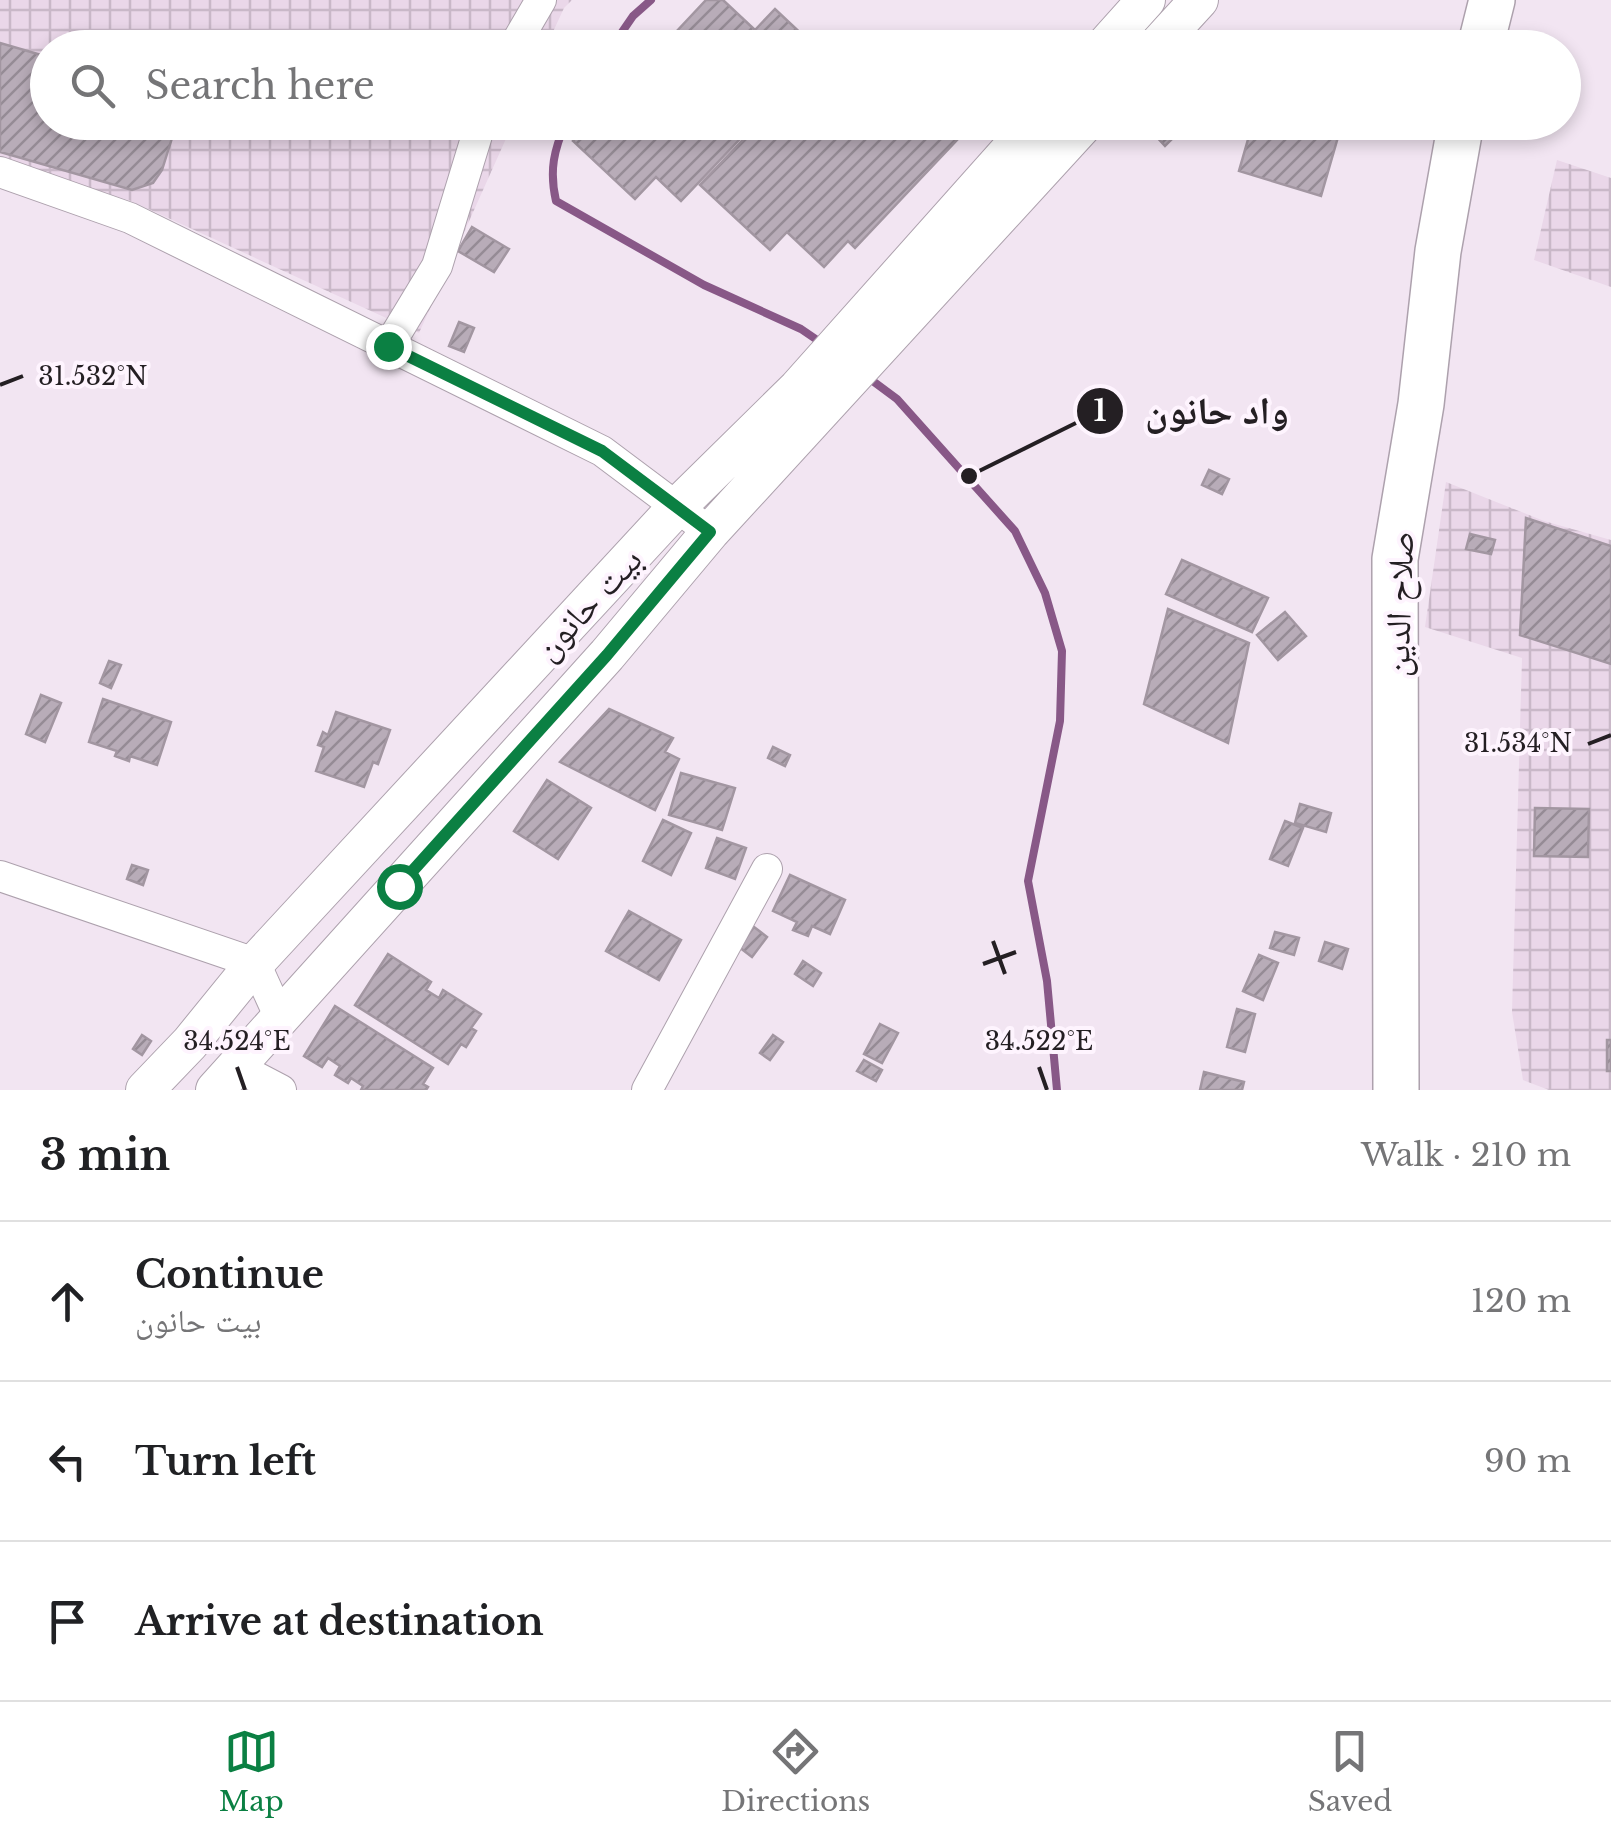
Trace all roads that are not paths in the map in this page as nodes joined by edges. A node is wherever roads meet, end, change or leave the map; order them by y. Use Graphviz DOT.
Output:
graph roads {
  1 [pos="541,0"];
  2 [pos="1146,0"];
  3 [pos="1199,0"];
  4 [pos="1492,0"];
  5 [pos="524,30"];
  6 [pos="1119,30"];
  7 [pos="1172,30"];
  8 [pos="1484,30"];
  9 [pos="476,140"];
  10 [pos="1020,140"];
  11 [pos="1070,140"];
  12 [pos="1458,140"];
  13 [pos="0,172"];
  14 [pos="388,346"];
  15 [pos="811,398"];
  16 [pos="677,507"];
  17 [pos="710,532"];
  18 [pos="767,869"];
  19 [pos="0,876"];
  20 [pos="254,963"];
  21 [pos="280,1018"];
  22 [pos="226,1078"];
  23 [pos="145,1090"];
  24 [pos="281,1090"];
  25 [pos="647,1090"];
  26 [pos="1396,1090"];
  1 -- 5 [label="street"];
  2 -- 6 [label="main road"];
  3 -- 7 [label="main road"];
  4 -- 8 [label="highway"];
  9 -- 14 [label="street"];
  10 -- 15 [label="main road, بيت حانون"];
  11 -- 15 [label="main road, بيت حانون"];
  12 -- 26 [label="highway, صلاح الدين"];
  13 -- 14 [label="street"];
  14 -- 16 [label="street"];
  15 -- 16 [label="main road, بيت حانون"];
  15 -- 17 [label="main road, بيت حانون"];
  16 -- 17 [label="street"];
  16 -- 20 [label="main road, بيت حانون"];
  17 -- 21 [label="main road, بيت حانون"];
  18 -- 25 [label="street"];
  19 -- 20 [label="street"];
  20 -- 21 [label="street"];
  20 -- 23 [label="main road, بيت حانون"];
  21 -- 22 [label="main road, بيت حانون"];
  22 -- 24 [label="street"];
}
